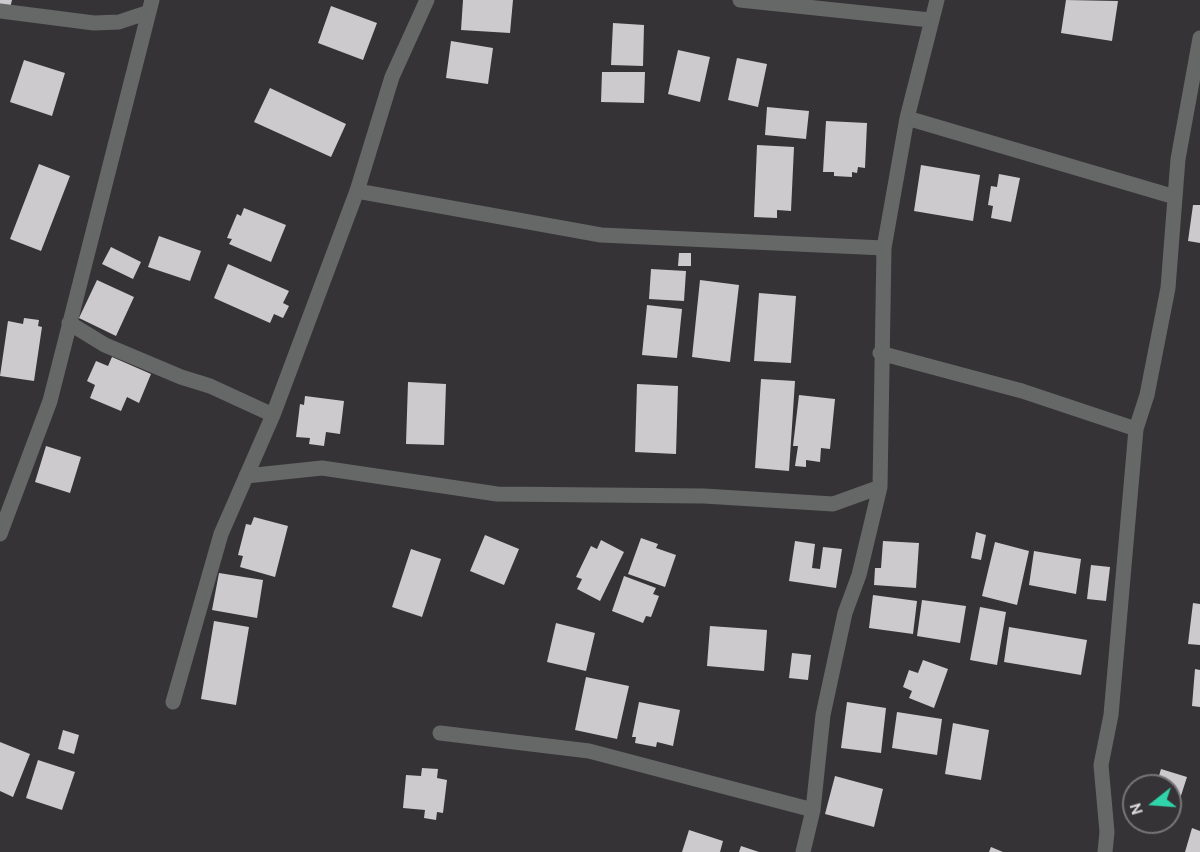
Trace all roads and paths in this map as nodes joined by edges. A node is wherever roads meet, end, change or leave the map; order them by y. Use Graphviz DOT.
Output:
graph roads {
  1 [pos="427,0"];
  2 [pos="740,0"];
  3 [pos="937,0"];
  4 [pos="151,6"];
  5 [pos="0,10"];
  6 [pos="930,20"];
  7 [pos="1200,39"];
  8 [pos="907,118"];
  9 [pos="357,191"];
  10 [pos="1175,197"];
  11 [pos="884,248"];
  12 [pos="69,323"];
  13 [pos="880,353"];
  14 [pos="273,416"];
  15 [pos="1136,429"];
  16 [pos="246,476"];
  17 [pos="880,487"];
  18 [pos="0,534"];
  19 [pos="173,702"];
  20 [pos="440,733"];
  21 [pos="813,810"];
  22 [pos="803,852"];
  23 [pos="1106,852"];
  1 -- 9 [label="street"];
  2 -- 6 [label="street"];
  3 -- 6 [label="street"];
  4 -- 5 [label="street"];
  4 -- 12 [label="street"];
  6 -- 8 [label="street"];
  7 -- 10 [label="street"];
  8 -- 10 [label="street"];
  8 -- 11 [label="street"];
  9 -- 11 [label="street"];
  9 -- 14 [label="street"];
  10 -- 15 [label="street"];
  11 -- 13 [label="street"];
  12 -- 14 [label="street"];
  12 -- 18 [label="street"];
  13 -- 15 [label="street"];
  13 -- 17 [label="street"];
  14 -- 16 [label="street"];
  15 -- 23 [label="street"];
  16 -- 17 [label="street"];
  16 -- 19 [label="street"];
  17 -- 21 [label="street"];
  20 -- 21 [label="street"];
  21 -- 22 [label="street"];
}
